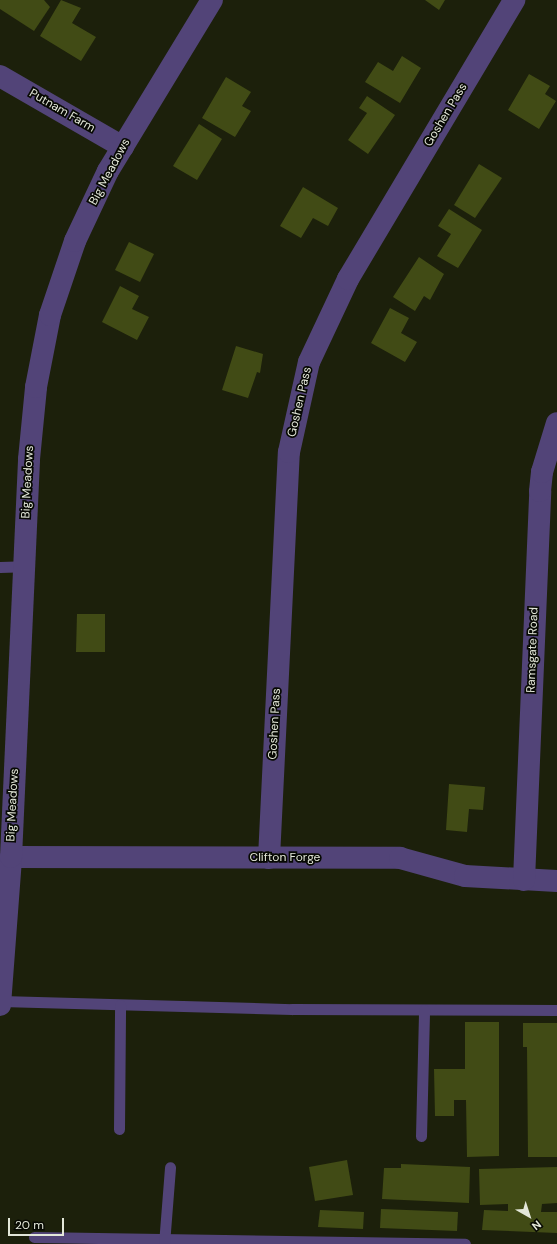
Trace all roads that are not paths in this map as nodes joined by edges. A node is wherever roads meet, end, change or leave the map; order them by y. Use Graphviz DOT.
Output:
graph roads {
  1 [pos="212,0"];
  2 [pos="514,0"];
  3 [pos="0,76"];
  4 [pos="123,147"];
  5 [pos="557,423"];
  6 [pos="24,566"];
  7 [pos="0,567"];
  8 [pos="11,857"];
  9 [pos="269,858"];
  10 [pos="524,880"];
  11 [pos="557,881"];
  12 [pos="1,1003"];
  13 [pos="120,1005"];
  14 [pos="424,1010"];
  15 [pos="557,1010"];
  16 [pos="119,1130"];
  17 [pos="421,1136"];
  18 [pos="170,1167"];
  19 [pos="34,1237"];
  20 [pos="164,1243"];
  21 [pos="465,1244"];
  1 -- 4 [label="street, Big Meadows"];
  2 -- 9 [label="street, Goshen Pass"];
  3 -- 4 [label="street, Putnam Farm"];
  4 -- 6 [label="street, Big Meadows"];
  5 -- 10 [label="street, Ramsgate Road"];
  6 -- 7 [label="lane"];
  6 -- 8 [label="street, Big Meadows"];
  8 -- 9 [label="street, Clifton Forge"];
  8 -- 12 [label="street, Big Meadows"];
  9 -- 10 [label="street, Clifton Forge"];
  10 -- 11 [label="street, Clifton Forge"];
  12 -- 13 [label="lane"];
  13 -- 14 [label="lane"];
  13 -- 16 [label="lane"];
  14 -- 15 [label="lane"];
  14 -- 17 [label="lane"];
  18 -- 20 [label="lane"];
  19 -- 20 [label="lane"];
  20 -- 21 [label="lane"];
}
